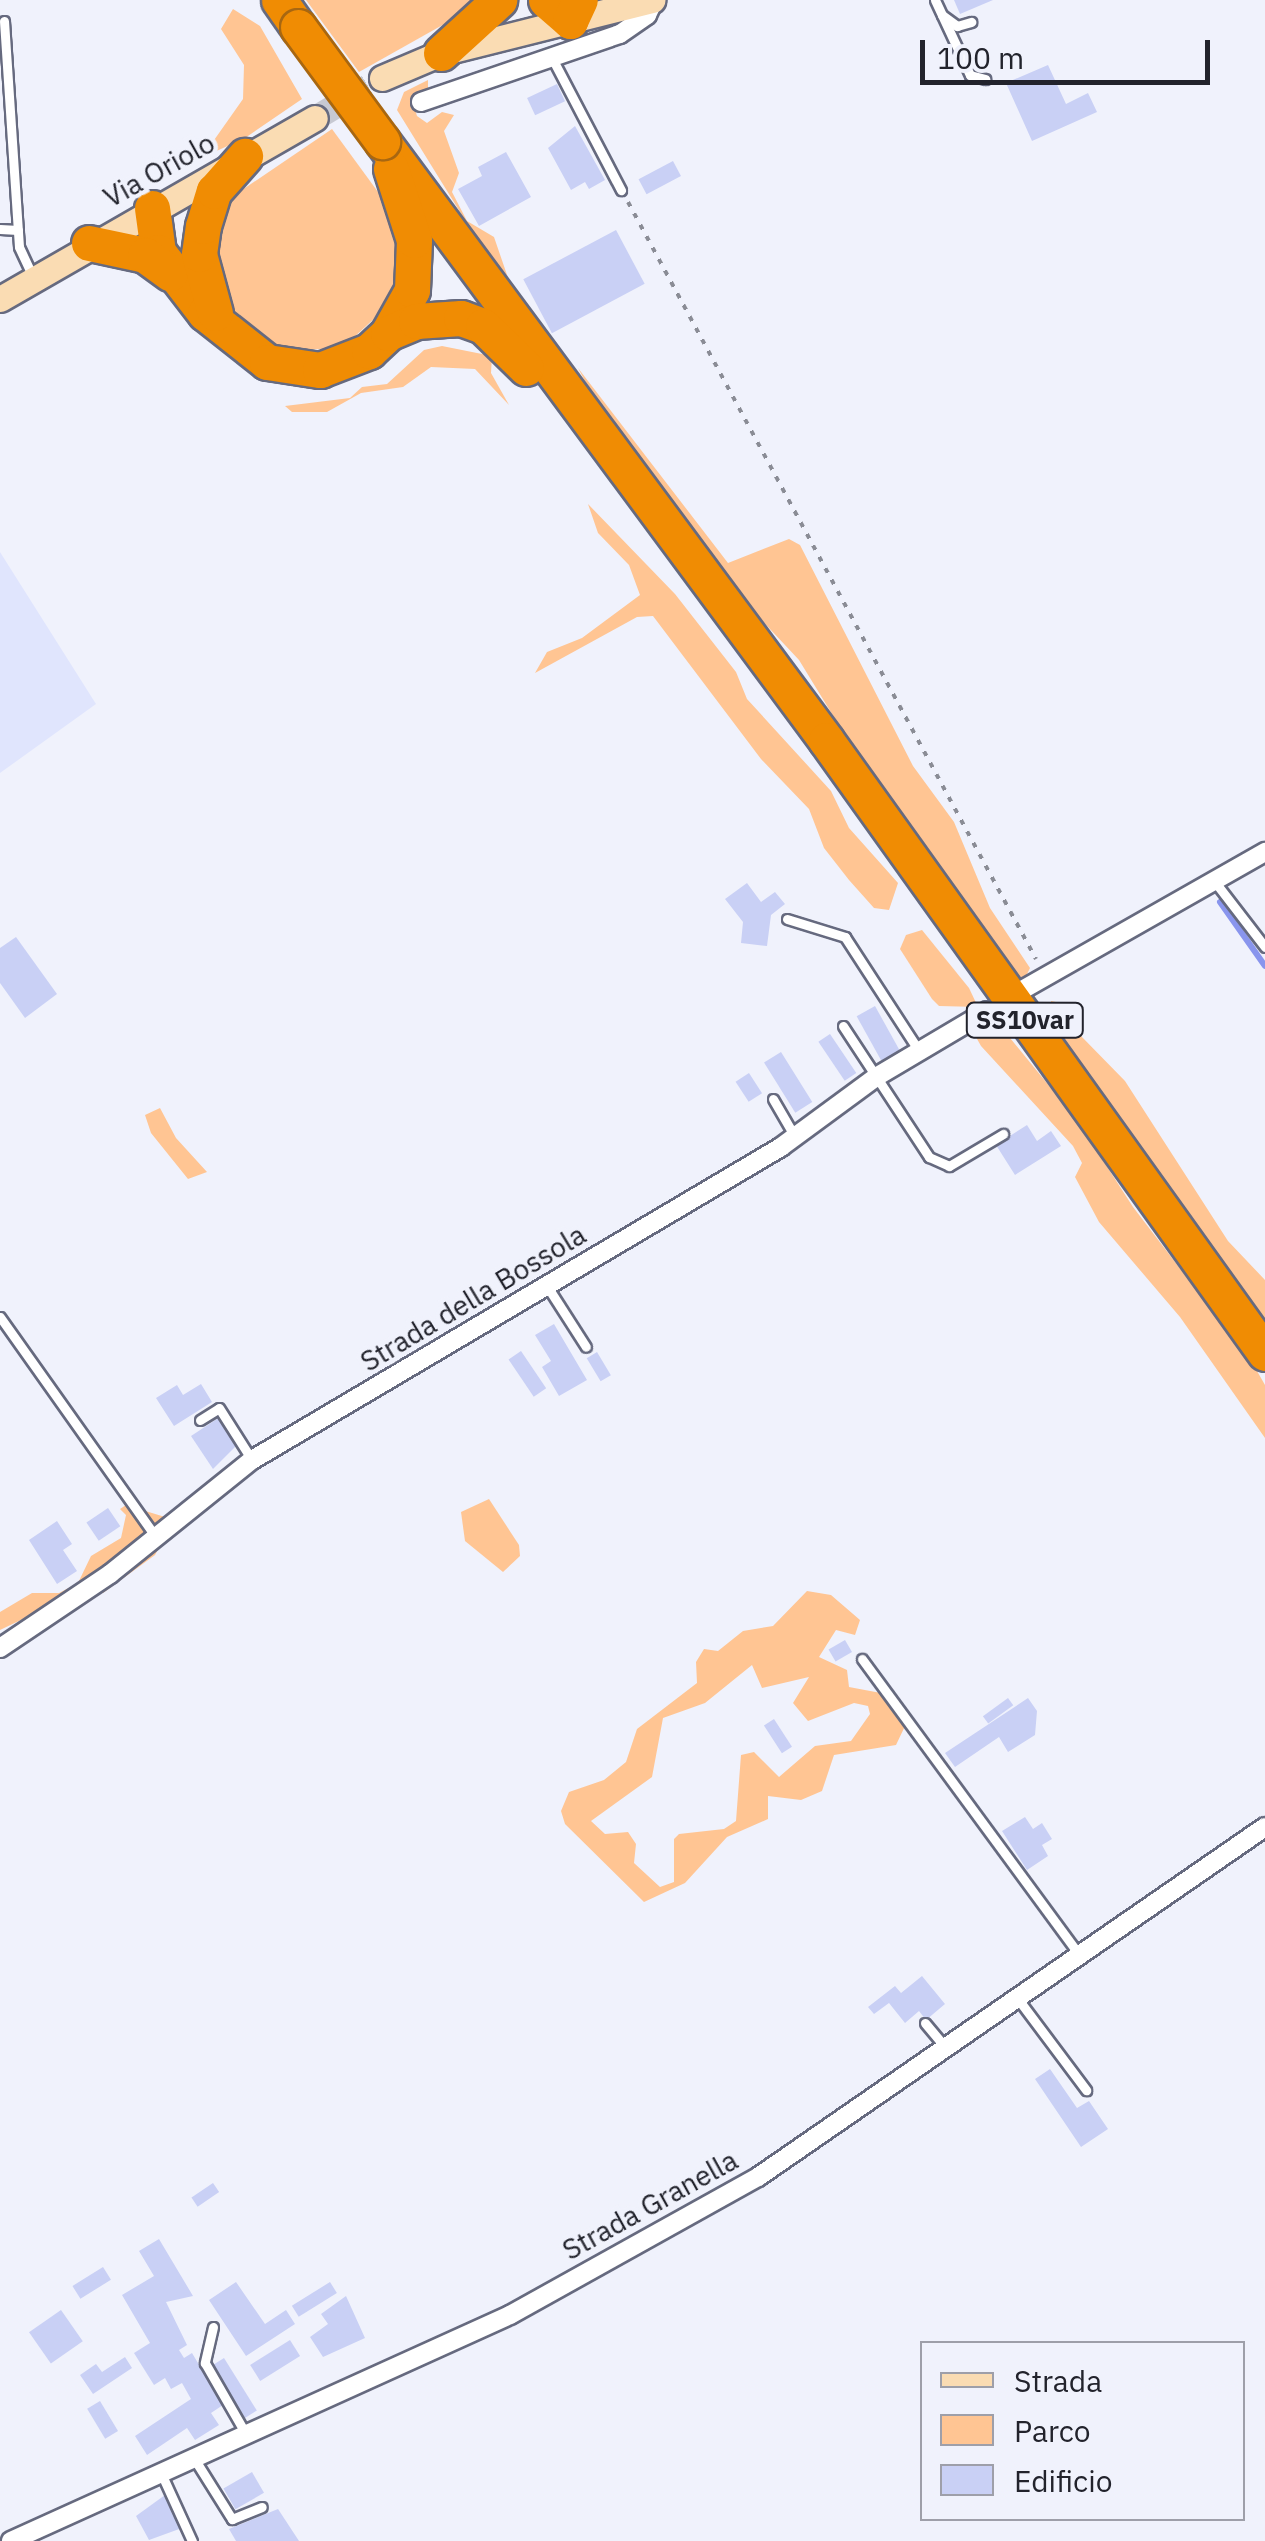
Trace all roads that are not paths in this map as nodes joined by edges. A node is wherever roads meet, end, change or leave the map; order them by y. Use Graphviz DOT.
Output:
graph roads {
  1 [pos="499,0"];
  2 [pos="653,0"];
  3 [pos="936,0"];
  4 [pos="565,7"];
  5 [pos="288,9"];
  6 [pos="940,14"];
  7 [pos="4,21"];
  8 [pos="971,22"];
  9 [pos="441,53"];
  10 [pos="553,60"];
  11 [pos="382,78"];
  12 [pos="986,79"];
  13 [pos="421,102"];
  14 [pos="315,118"];
  15 [pos="245,156"];
  16 [pos="402,181"];
  17 [pos="621,190"];
  18 [pos="152,208"];
  19 [pos="0,229"];
  20 [pos="18,230"];
  21 [pos="89,243"];
  22 [pos="186,265"];
  23 [pos="33,277"];
  24 [pos="0,299"];
  25 [pos="388,333"];
  26 [pos="562,386"];
  27 [pos="1265,852"];
  28 [pos="1212,880"];
  29 [pos="788,919"];
  30 [pos="1265,947"];
  31 [pos="1015,994"];
  32 [pos="987,1012"];
  33 [pos="843,1026"];
  34 [pos="919,1052"];
  35 [pos="876,1077"];
  36 [pos="773,1099"];
  37 [pos="1003,1134"];
  38 [pos="795,1136"];
  39 [pos="546,1284"];
  40 [pos="0,1317"];
  41 [pos="586,1347"];
  42 [pos="1265,1353"];
  43 [pos="200,1420"];
  44 [pos="252,1460"];
  45 [pos="155,1536"];
  46 [pos="0,1648"];
  47 [pos="862,1659"];
  48 [pos="1265,1828"];
  49 [pos="1080,1955"];
  50 [pos="1018,1999"];
  51 [pos="926,2023"];
  52 [pos="946,2049"];
  53 [pos="1086,2090"];
  54 [pos="213,2327"];
  55 [pos="249,2438"];
  56 [pos="195,2460"];
  57 [pos="162,2473"];
  58 [pos="262,2507"];
  59 [pos="11,2541"];
  60 [pos="192,2541"];
  1 -- 9 [label="highway"];
  2 -- 4 [label="street"];
  2 -- 10 [label="street"];
  3 -- 6 [label="lane"];
  4 -- 9 [label="street"];
  5 -- 16 [label="highway, SS10var, bridge"];
  6 -- 8 [label="lane"];
  6 -- 12 [label="lane"];
  7 -- 20 [label="lane"];
  9 -- 11 [label="street"];
  10 -- 13 [label="street"];
  10 -- 17 [label="lane"];
  14 -- 15 [label="street, Via Oriolo"];
  15 -- 18 [label="street, Via Oriolo"];
  15 -- 22 [label="highway"];
  16 -- 25 [label="highway"];
  16 -- 26 [label="highway, SS10var"];
  18 -- 21 [label="street, Via Oriolo"];
  18 -- 22 [label="highway"];
  19 -- 20 [label="lane"];
  20 -- 23 [label="lane"];
  21 -- 22 [label="highway"];
  21 -- 23 [label="street, Via Oriolo"];
  22 -- 25 [label="highway"];
  23 -- 24 [label="street, Via Oriolo"];
  25 -- 26 [label="highway"];
  26 -- 42 [label="highway, SS10var"];
  27 -- 28 [label="street"];
  28 -- 30 [label="lane"];
  28 -- 31 [label="street"];
  29 -- 34 [label="lane"];
  32 -- 34 [label="street, Strada della Bossola"];
  33 -- 35 [label="lane"];
  34 -- 35 [label="street, Strada della Bossola"];
  35 -- 37 [label="lane"];
  35 -- 38 [label="street, Strada della Bossola"];
  36 -- 38 [label="lane"];
  38 -- 39 [label="street, Strada della Bossola"];
  39 -- 41 [label="lane"];
  39 -- 44 [label="street, Strada della Bossola"];
  40 -- 45 [label="lane"];
  43 -- 44 [label="lane"];
  44 -- 45 [label="street, Strada della Bossola"];
  45 -- 46 [label="street, Strada della Bossola"];
  47 -- 49 [label="lane"];
  48 -- 49 [label="street, Strada Granella"];
  49 -- 50 [label="street, Strada Granella"];
  50 -- 52 [label="street, Strada Granella"];
  50 -- 53 [label="lane"];
  51 -- 52 [label="lane"];
  52 -- 55 [label="street, Strada Granella"];
  54 -- 55 [label="lane"];
  55 -- 56 [label="street, Strada Granella"];
  56 -- 57 [label="street, Strada Granella"];
  56 -- 58 [label="lane"];
  57 -- 59 [label="street, Strada Granella"];
  57 -- 60 [label="lane"];
}
